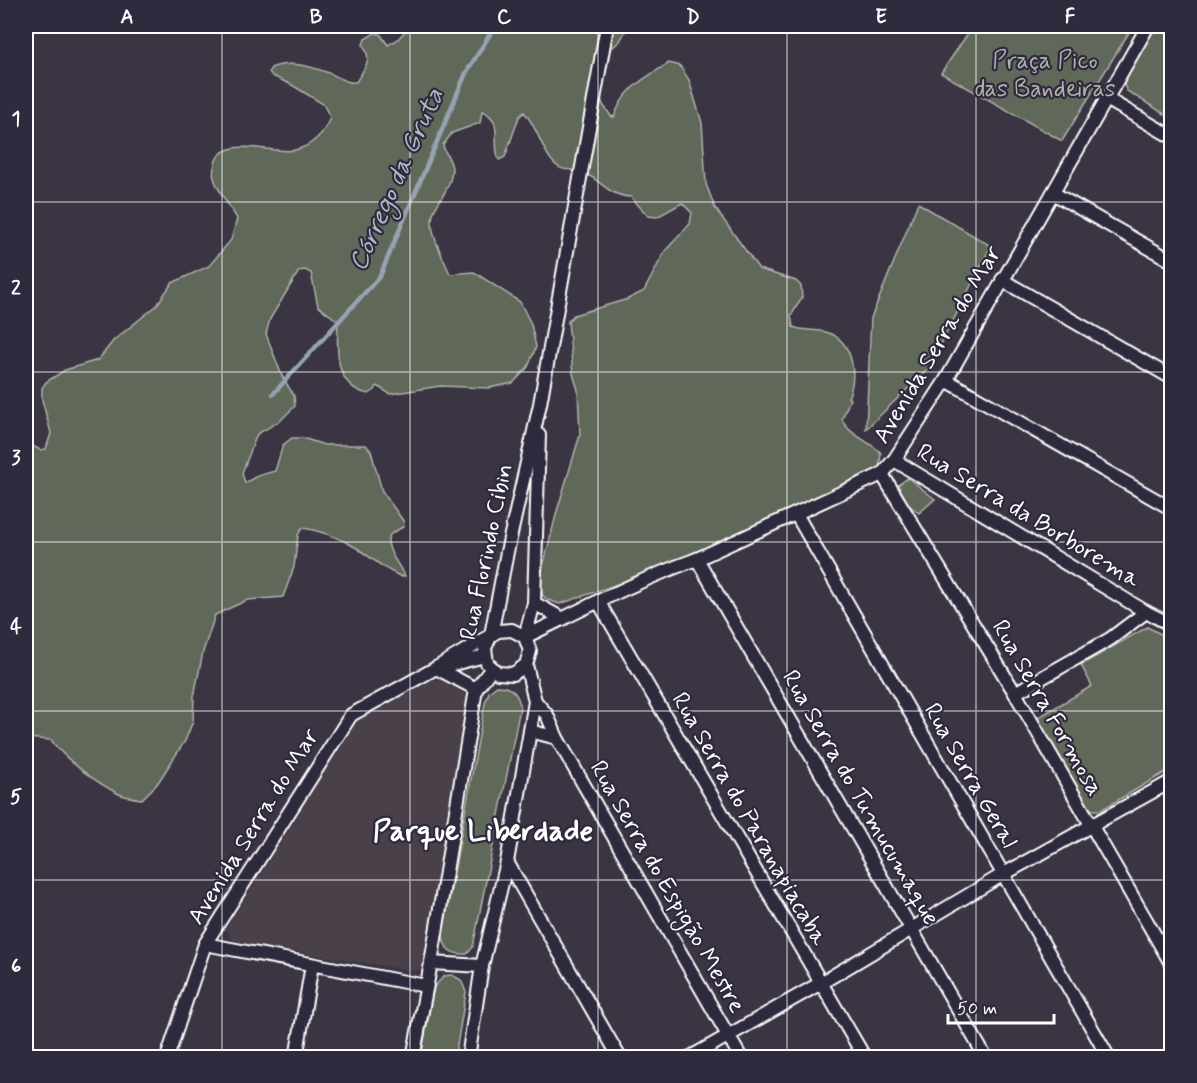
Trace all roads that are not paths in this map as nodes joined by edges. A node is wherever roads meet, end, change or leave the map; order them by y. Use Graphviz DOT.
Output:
graph roads {
  1 [pos="607,26"];
  2 [pos="1148,26"];
  3 [pos="1105,99"];
  4 [pos="1172,137"];
  5 [pos="1053,193"];
  6 [pos="1172,261"];
  7 [pos="1002,280"];
  8 [pos="1172,378"];
  9 [pos="946,380"];
  10 [pos="540,404"];
  11 [pos="894,460"];
  12 [pos="882,474"];
  13 [pos="1172,509"];
  14 [pos="796,514"];
  15 [pos="697,559"];
  16 [pos="598,601"];
  17 [pos="534,603"];
  18 [pos="1146,612"];
  19 [pos="563,619"];
  20 [pos="1172,626"];
  21 [pos="491,635"];
  22 [pos="525,637"];
  23 [pos="485,656"];
  24 [pos="526,666"];
  25 [pos="436,668"];
  26 [pos="492,668"];
  27 [pos="476,689"];
  28 [pos="1015,693"];
  29 [pos="535,700"];
  30 [pos="530,731"];
  31 [pos="557,738"];
  32 [pos="1172,781"];
  33 [pos="1091,825"];
  34 [pos="507,862"];
  35 [pos="1002,875"];
  36 [pos="525,894"];
  37 [pos="498,899"];
  38 [pos="912,929"];
  39 [pos="205,944"];
  40 [pos="431,963"];
  41 [pos="312,965"];
  42 [pos="1172,965"];
  43 [pos="482,966"];
  44 [pos="821,983"];
  45 [pos="426,986"];
  46 [pos="728,1035"];
  47 [pos="167,1058"];
  48 [pos="296,1058"];
  49 [pos="413,1058"];
  50 [pos="468,1058"];
  51 [pos="620,1058"];
  52 [pos="689,1058"];
  53 [pos="741,1058"];
  54 [pos="865,1058"];
  55 [pos="986,1058"];
  56 [pos="1108,1058"];
  1 -- 10 [label="street, Rua Florindo Cibin"];
  2 -- 3 [label="street, Avenida Serra do Mar"];
  3 -- 4 [label="street"];
  3 -- 5 [label="street, Avenida Serra do Mar"];
  5 -- 6 [label="street"];
  5 -- 7 [label="street, Avenida Serra do Mar"];
  7 -- 8 [label="street"];
  7 -- 9 [label="street, Avenida Serra do Mar"];
  9 -- 11 [label="street, Avenida Serra do Mar"];
  9 -- 13 [label="street"];
  10 -- 17 [label="street, Rua Florindo Cibin"];
  10 -- 21 [label="street, Rua Florindo Cibin"];
  11 -- 12 [label="street, Avenida Serra do Mar"];
  11 -- 18 [label="street, Rua Serra da Borborema"];
  12 -- 14 [label="street, Avenida Serra do Mar"];
  12 -- 28 [label="street, Rua Serra Formosa"];
  14 -- 15 [label="street, Avenida Serra do Mar"];
  14 -- 35 [label="street, Rua Serra Geral"];
  15 -- 16 [label="street, Avenida Serra do Mar"];
  15 -- 38 [label="street, Rua Serra do Tumucumaque"];
  16 -- 19 [label="street, Avenida Serra do Mar"];
  16 -- 44 [label="street, Rua Serra do Paranapiacaba"];
  17 -- 19 [label="street"];
  17 -- 22 [label="street, Rua Florindo Cibin"];
  18 -- 20 [label="street, Rua Serra da Borborema"];
  18 -- 28 [label="street"];
  19 -- 22 [label="street, Avenida Serra do Mar"];
  21 -- 22 [label="street, Avenida Serra do Mar"];
  21 -- 23 [label="street, Rua Florindo Cibin"];
  21 -- 25 [label="street, Avenida Serra do Mar"];
  22 -- 24 [label="street"];
  23 -- 25 [label="street, Avenida Serra do Mar"];
  23 -- 26 [label="street, Rua Florindo Cibin"];
  24 -- 26 [label="street"];
  24 -- 29 [label="street"];
  25 -- 27 [label="street"];
  25 -- 39 [label="street, Avenida Serra do Mar"];
  26 -- 27 [label="street, Rua Florindo Cibin"];
  27 -- 40 [label="street, Rua Florindo Cibin"];
  28 -- 33 [label="street, Rua Serra Formosa"];
  29 -- 30 [label="street"];
  29 -- 31 [label="street, Rua Serra do Espigão Mestre"];
  30 -- 31 [label="street"];
  30 -- 34 [label="street"];
  31 -- 46 [label="street, Rua Serra do Espigão Mestre"];
  32 -- 33 [label="street"];
  33 -- 35 [label="street"];
  33 -- 42 [label="street, Rua Serra Formosa"];
  34 -- 36 [label="street"];
  34 -- 37 [label="street"];
  35 -- 38 [label="street"];
  35 -- 56 [label="street, Rua Serra Geral"];
  36 -- 37 [label="street"];
  36 -- 51 [label="street"];
  37 -- 43 [label="street"];
  38 -- 44 [label="street"];
  38 -- 55 [label="street, Rua Serra do Tumucumaque"];
  39 -- 41 [label="street"];
  39 -- 47 [label="street, Avenida Serra do Mar"];
  40 -- 43 [label="street"];
  40 -- 45 [label="street, Rua Florindo Cibin"];
  41 -- 45 [label="street"];
  41 -- 48 [label="street"];
  43 -- 50 [label="street"];
  44 -- 46 [label="street"];
  44 -- 54 [label="street, Rua Serra do Paranapiacaba"];
  45 -- 49 [label="street, Rua Florindo Cibin"];
  46 -- 52 [label="street"];
  46 -- 53 [label="street, Rua Serra do Espigão Mestre"];
}
